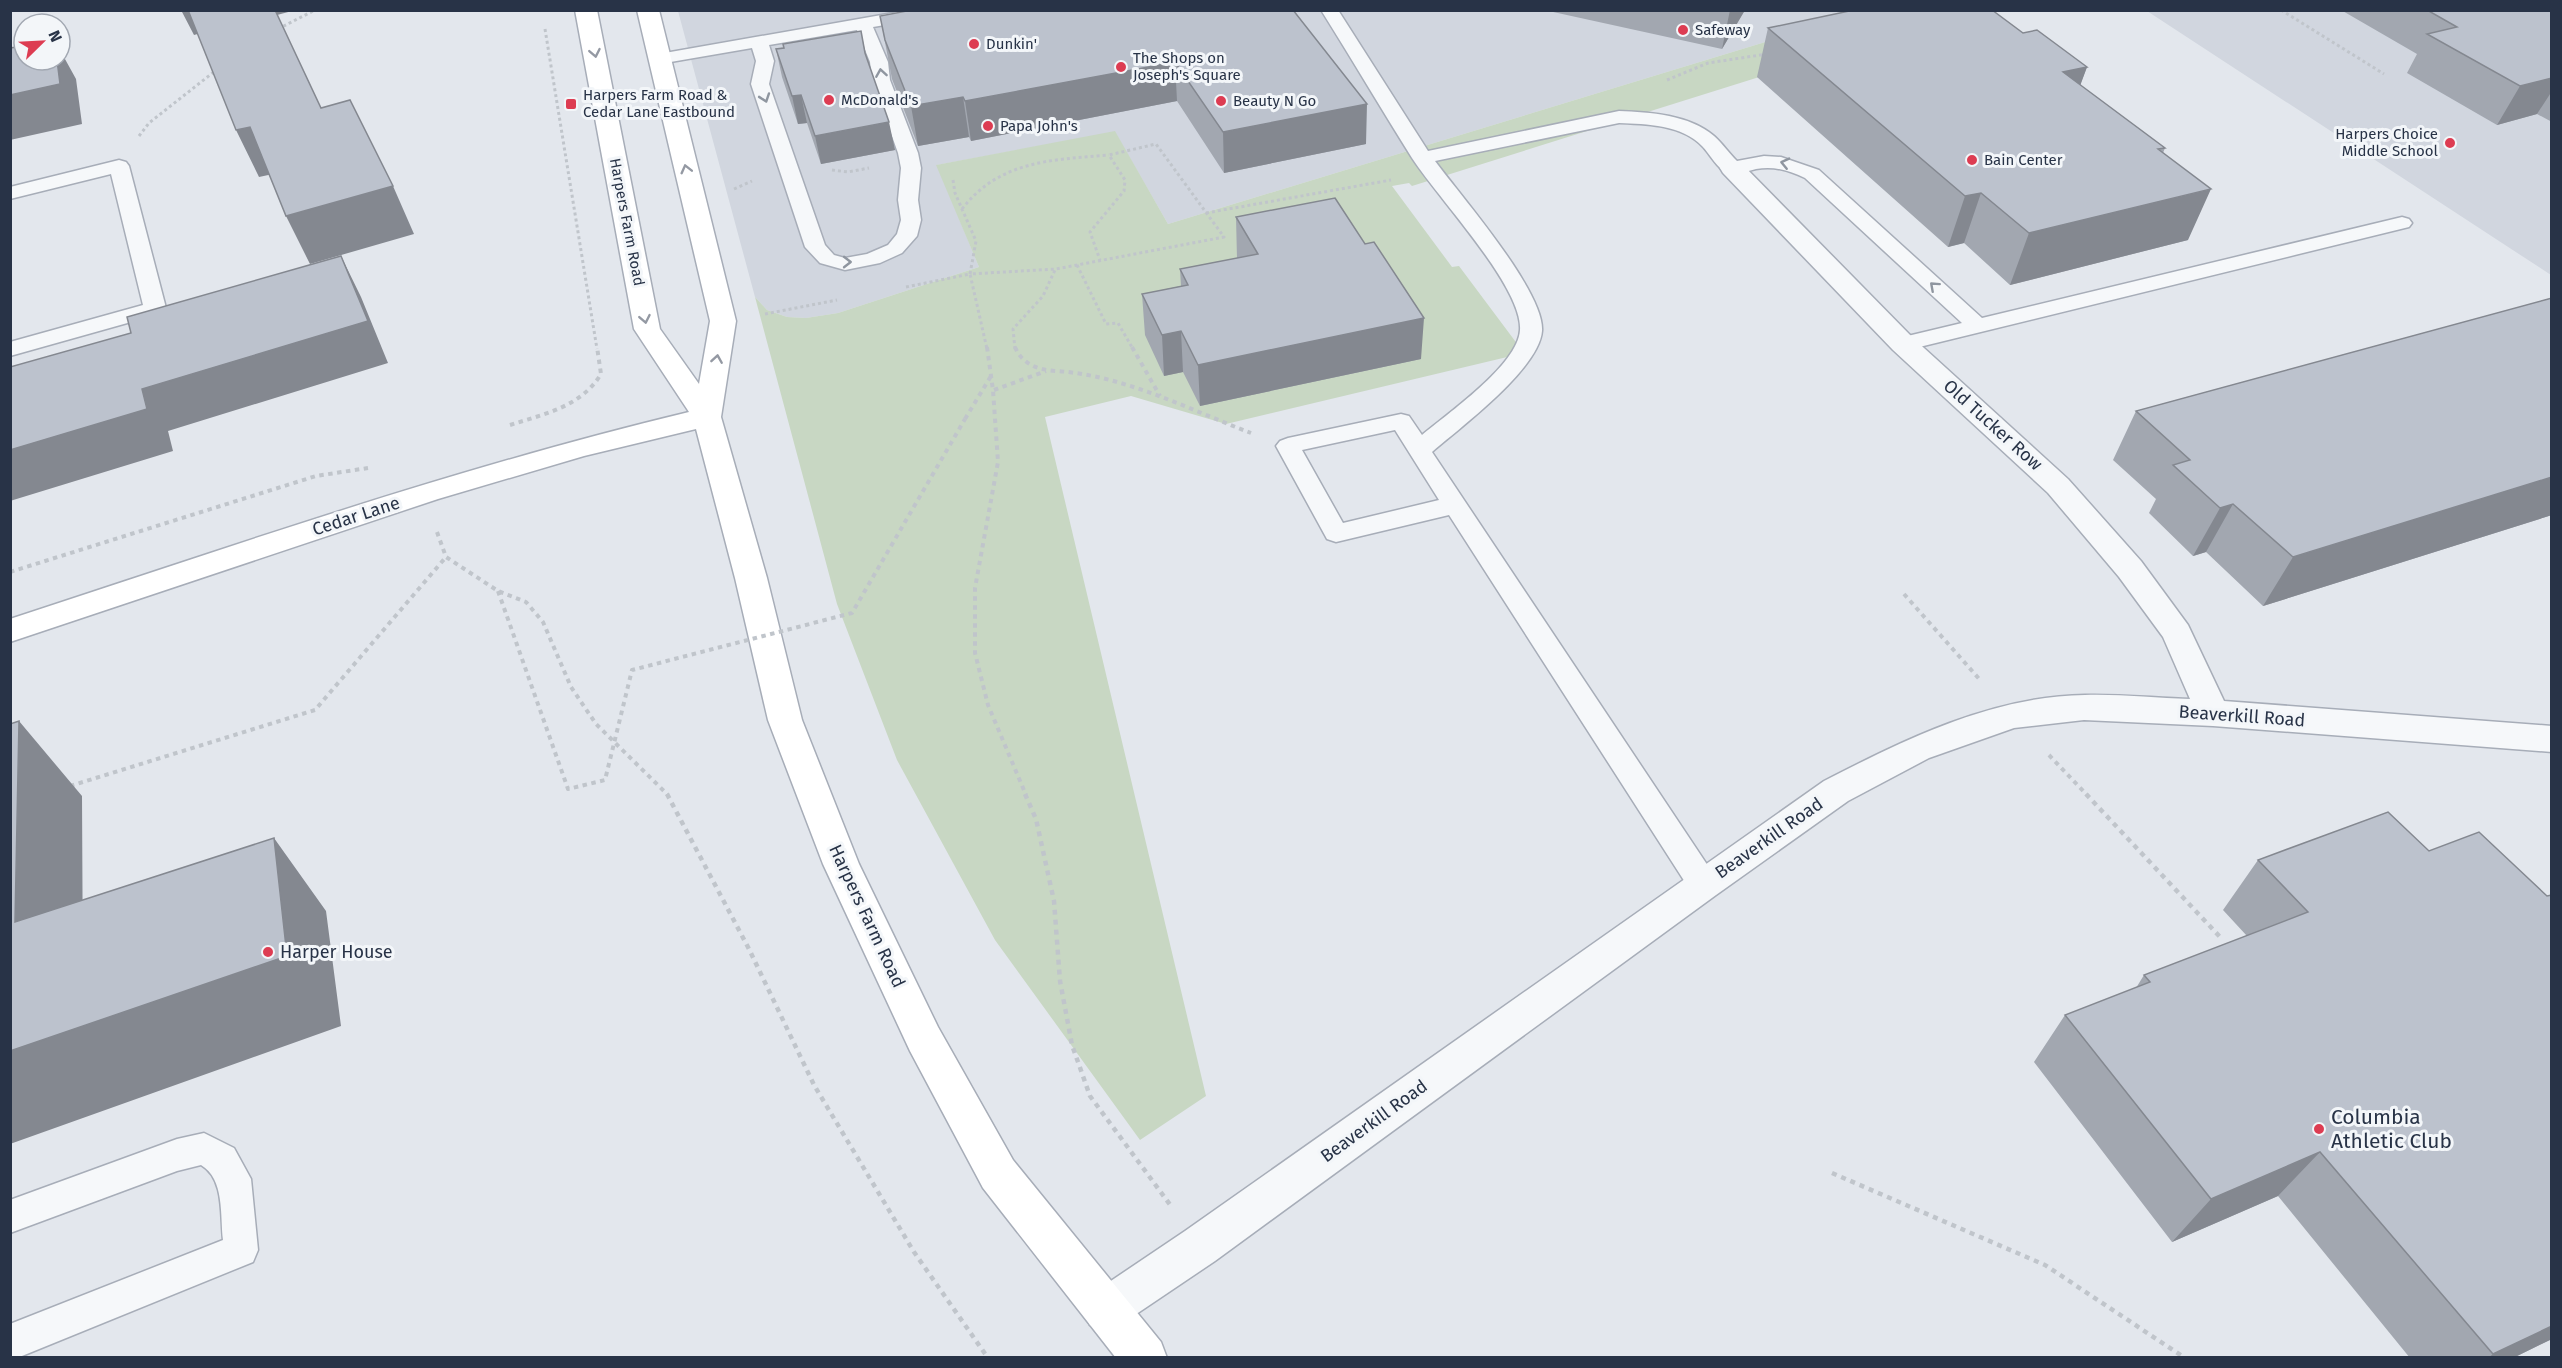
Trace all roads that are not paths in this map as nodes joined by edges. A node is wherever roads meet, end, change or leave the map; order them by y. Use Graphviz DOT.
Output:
graph roads {
  1 [pos="586,10"];
  2 [pos="648,10"];
  3 [pos="944,10"];
  4 [pos="1329,10"];
  5 [pos="863,24"];
  6 [pos="759,42"];
  7 [pos="659,59"];
  8 [pos="1427,165"];
  9 [pos="1732,168"];
  10 [pos="10,193"];
  11 [pos="2402,223"];
  12 [pos="1977,325"];
  13 [pos="1903,344"];
  14 [pos="10,349"];
  15 [pos="707,417"];
  16 [pos="1419,450"];
  17 [pos="1454,505"];
  18 [pos="10,631"];
  19 [pos="2213,713"];
  20 [pos="2552,739"];
  21 [pos="1703,884"];
  22 [pos="10,1217"];
  23 [pos="1105,1310"];
  24 [pos="10,1342"];
  25 [pos="1145,1358"];
  1 -- 15 [label="main road, Harpers Farm Road, one-way"];
  2 -- 7 [label="main road, Harpers Farm Road"];
  3 -- 5 [label="lane"];
  4 -- 8 [label="lane"];
  5 -- 6 [label="lane"];
  6 -- 5 [label="lane, one-way"];
  6 -- 7 [label="lane"];
  15 -- 7 [label="main road, Harpers Farm Road, one-way"];
  8 -- 9 [label="lane"];
  8 -- 16 [label="lane"];
  12 -- 9 [label="lane, one-way"];
  9 -- 13 [label="street, Old Tucker Row"];
  10 -- 14 [label="lane"];
  11 -- 12 [label="lane"];
  12 -- 13 [label="lane"];
  13 -- 19 [label="street, Old Tucker Row"];
  15 -- 18 [label="main road, Cedar Lane"];
  15 -- 23 [label="main road, Harpers Farm Road"];
  16 -- 17 [label="lane"];
  16 -- 17 [label="lane"];
  17 -- 21 [label="lane"];
  19 -- 20 [label="street, Beaverkill Road"];
  19 -- 21 [label="street, Beaverkill Road"];
  21 -- 23 [label="street, Beaverkill Road"];
  22 -- 24 [label="lane"];
  23 -- 25 [label="main road, Harpers Farm Road"];
}
